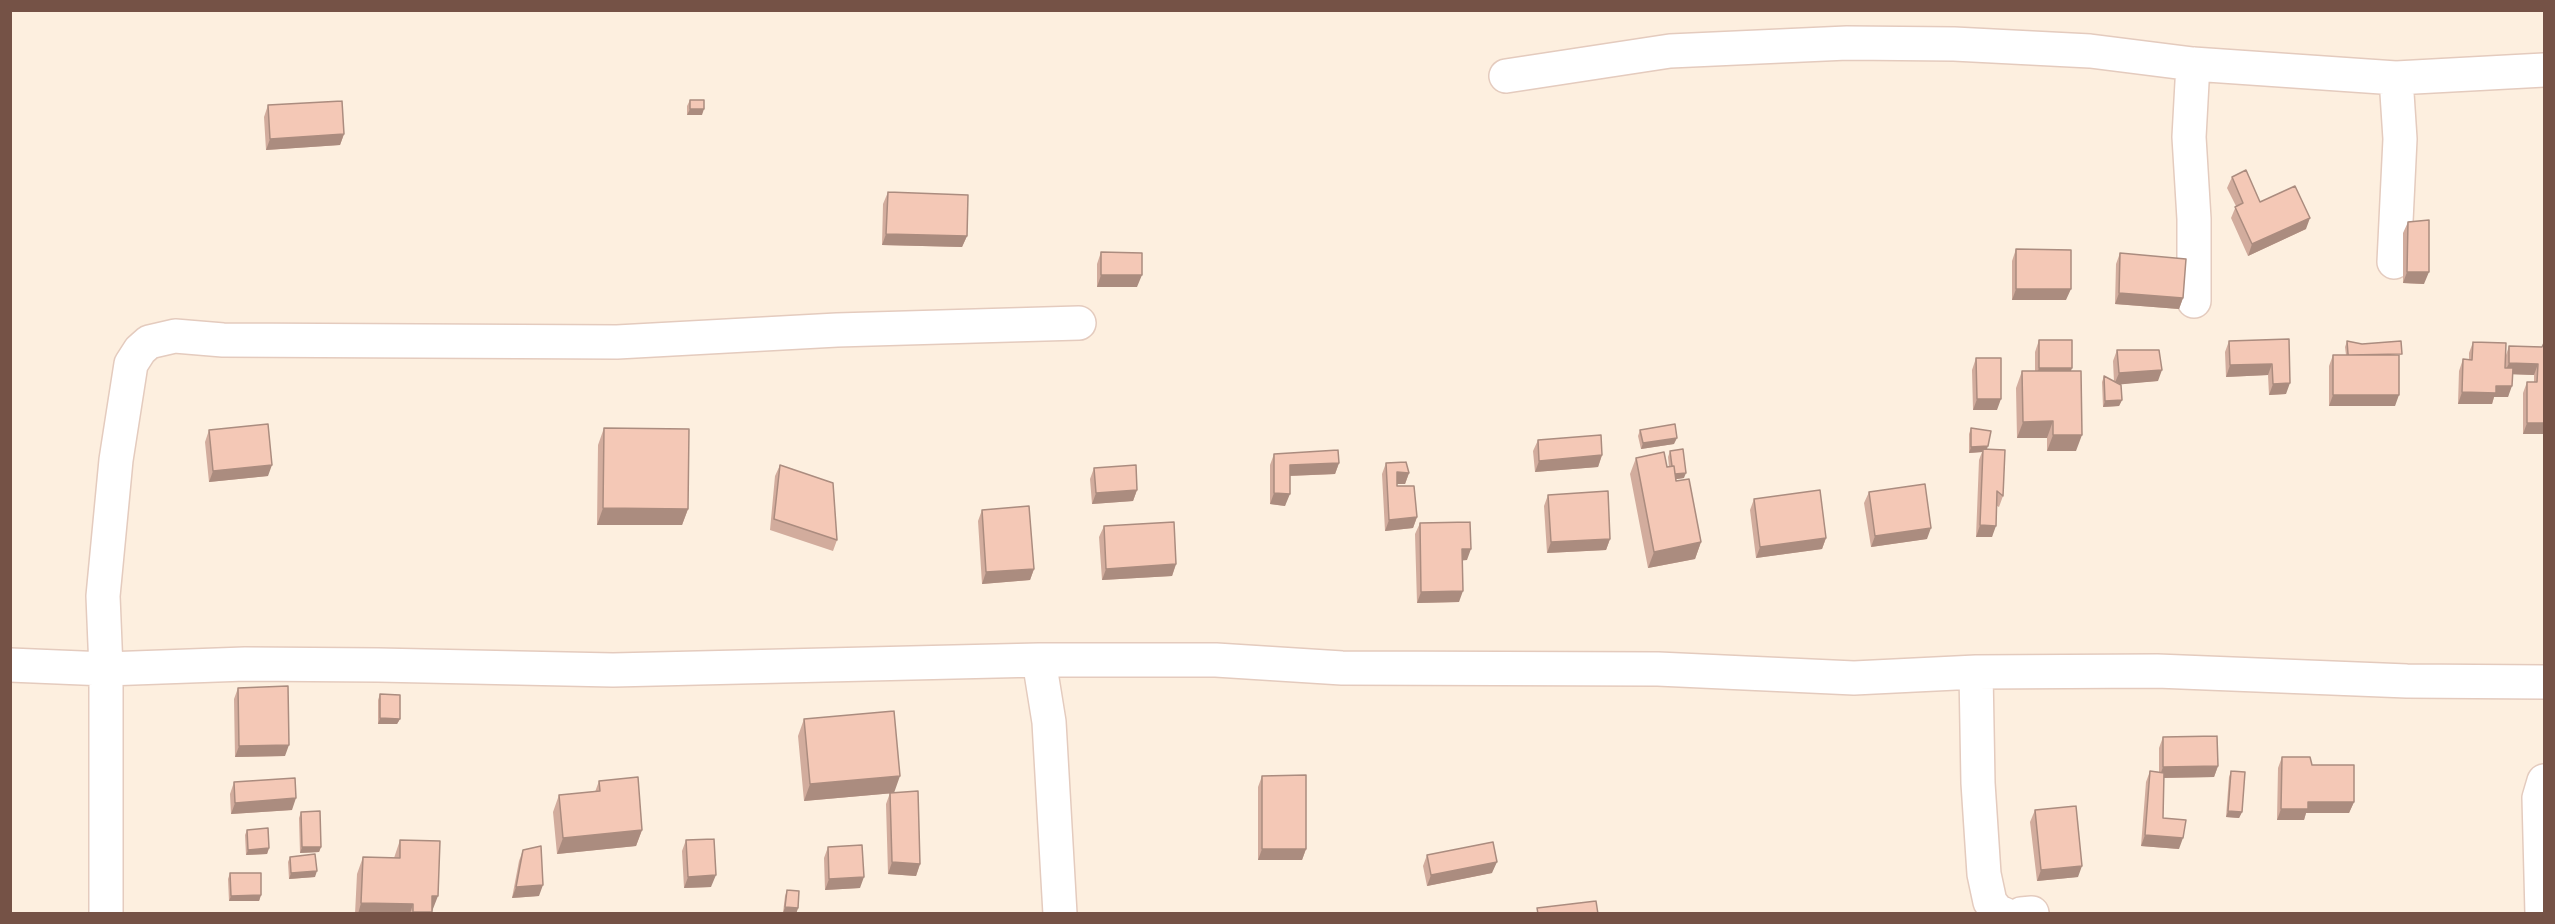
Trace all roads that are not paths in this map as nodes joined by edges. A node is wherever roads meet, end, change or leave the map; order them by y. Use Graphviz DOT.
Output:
graph roads {
  1 [pos="2193,64"];
  2 [pos="2544,70"];
  3 [pos="1506,76"];
  4 [pos="2396,78"];
  5 [pos="2394,262"];
  6 [pos="2194,301"];
  7 [pos="1078,323"];
  8 [pos="1039,660"];
  9 [pos="10,665"];
  10 [pos="106,669"];
  11 [pos="1976,672"];
  12 [pos="2544,682"];
  13 [pos="2544,781"];
  14 [pos="2032,913"];
  15 [pos="106,914"];
  16 [pos="1060,914"];
  17 [pos="2004,914"];
  18 [pos="2021,914"];
  19 [pos="2542,914"];
  1 -- 3 [label="street"];
  1 -- 4 [label="street"];
  1 -- 6 [label="street"];
  2 -- 4 [label="street"];
  4 -- 5 [label="street"];
  7 -- 10 [label="street"];
  8 -- 10 [label="street"];
  8 -- 11 [label="street"];
  8 -- 16 [label="street"];
  9 -- 10 [label="street"];
  10 -- 15 [label="street"];
  11 -- 12 [label="street"];
  11 -- 17 [label="street"];
  13 -- 19 [label="street"];
  14 -- 18 [label="street"];
}
